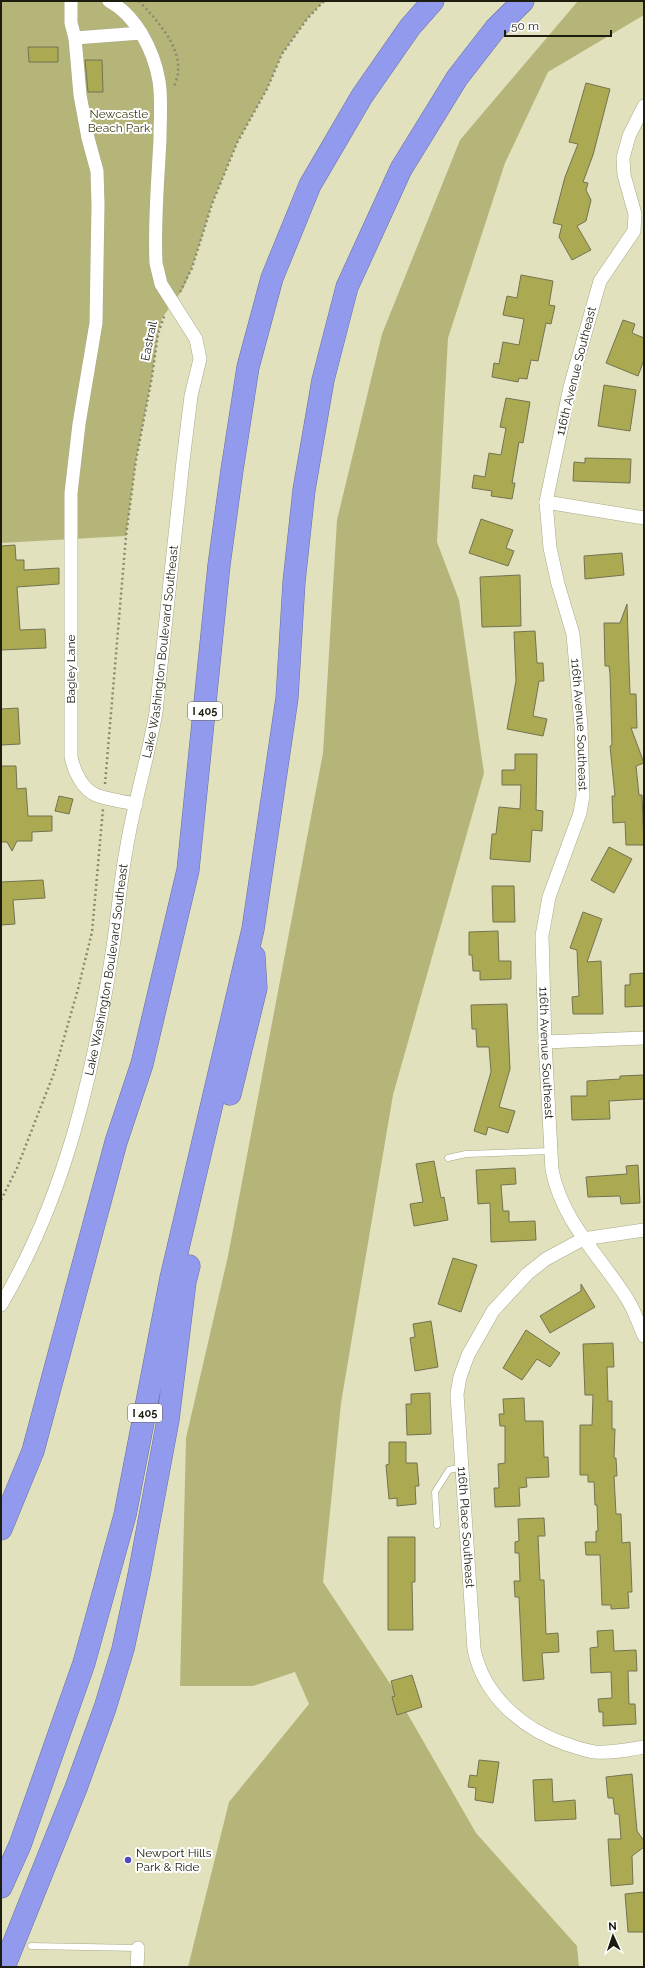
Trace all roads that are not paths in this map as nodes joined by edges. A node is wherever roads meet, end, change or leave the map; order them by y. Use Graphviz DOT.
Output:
graph roads {
  1 [pos="71,1"];
  2 [pos="433,1"];
  3 [pos="523,1"];
  4 [pos="110,2"];
  5 [pos="141,33"];
  6 [pos="75,38"];
  7 [pos="644,106"];
  8 [pos="639,233"];
  9 [pos="546,502"];
  10 [pos="644,518"];
  11 [pos="136,804"];
  12 [pos="253,929"];
  13 [pos="644,1038"];
  14 [pos="544,1042"];
  15 [pos="550,1151"];
  16 [pos="448,1158"];
  17 [pos="644,1230"];
  18 [pos="582,1239"];
  19 [pos="1,1305"];
  20 [pos="644,1336"];
  21 [pos="33,1451"];
  22 [pos="463,1466"];
  23 [pos="1,1492"];
  24 [pos="436,1525"];
  25 [pos="1,1529"];
  26 [pos="644,1747"];
  27 [pos="1,1887"];
  28 [pos="32,1946"];
  29 [pos="138,1948"];
  30 [pos="4,1967"];
  31 [pos="137,1967"];
  1 -- 6 [label="street, Bagley Lane"];
  2 -- 21 [label="highway, I 405"];
  3 -- 12 [label="highway, I 405"];
  4 -- 5 [label="street, Lake Washington Boulevard Southeast"];
  5 -- 6 [label="street"];
  5 -- 11 [label="street, Lake Washington Boulevard Southeast"];
  6 -- 11 [label="street, Bagley Lane"];
  7 -- 8 [label="street, 116th Avenue Southeast"];
  8 -- 9 [label="street, 116th Avenue Southeast"];
  9 -- 10 [label="street"];
  9 -- 14 [label="street, 116th Avenue Southeast"];
  11 -- 19 [label="street, Lake Washington Boulevard Southeast"];
  12 -- 27 [label="highway, I 405"];
  12 -- 30 [label="highway"];
  13 -- 14 [label="street"];
  14 -- 15 [label="street, 116th Avenue Southeast"];
  15 -- 16 [label="lane"];
  15 -- 18 [label="street, 116th Avenue Southeast"];
  17 -- 18 [label="street"];
  18 -- 20 [label="street, 116th Avenue Southeast"];
  18 -- 22 [label="street, 116th Place Southeast"];
  21 -- 23 [label="highway"];
  21 -- 25 [label="highway, I 405"];
  22 -- 24 [label="lane"];
  22 -- 26 [label="street, 116th Place Southeast"];
  28 -- 29 [label="lane"];
  29 -- 31 [label="street"];
}
